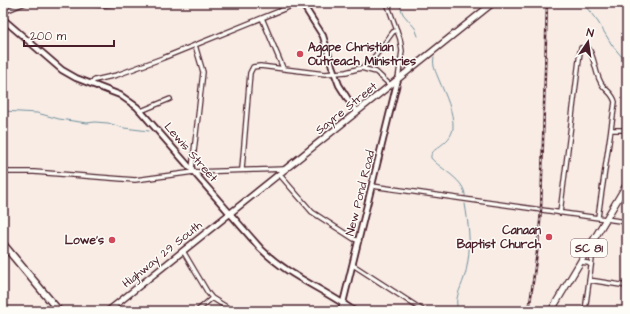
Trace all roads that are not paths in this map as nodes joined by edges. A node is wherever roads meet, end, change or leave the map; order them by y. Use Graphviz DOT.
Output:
graph roads {
  1 [pos="25,3"];
  2 [pos="84,3"];
  3 [pos="88,3"];
  4 [pos="124,3"];
  5 [pos="299,3"];
  6 [pos="302,3"];
  7 [pos="386,3"];
  8 [pos="493,3"];
  9 [pos="3,12"];
  10 [pos="262,18"];
  11 [pos="3,19"];
  12 [pos="397,30"];
  13 [pos="195,45"];
  14 [pos="283,68"];
  15 [pos="361,68"];
  16 [pos="334,74"];
  17 [pos="398,79"];
  18 [pos="90,83"];
  19 [pos="390,85"];
  20 [pos="170,99"];
  21 [pos="140,110"];
  22 [pos="358,111"];
  23 [pos="612,130"];
  24 [pos="627,130"];
  25 [pos="242,169"];
  26 [pos="285,169"];
  27 [pos="193,170"];
  28 [pos="3,172"];
  29 [pos="279,174"];
  30 [pos="627,184"];
  31 [pos="372,186"];
  32 [pos="230,213"];
  33 [pos="560,213"];
  34 [pos="598,217"];
  35 [pos="606,218"];
  36 [pos="627,222"];
  37 [pos="359,241"];
  38 [pos="3,244"];
  39 [pos="590,247"];
  40 [pos="183,251"];
  41 [pos="580,262"];
  42 [pos="353,265"];
  43 [pos="591,265"];
  44 [pos="589,280"];
  45 [pos="627,286"];
  46 [pos="212,298"];
  47 [pos="344,304"];
  48 [pos="59,311"];
  49 [pos="108,311"];
  50 [pos="197,311"];
  51 [pos="233,311"];
  52 [pos="341,311"];
  53 [pos="354,311"];
  54 [pos="424,311"];
  55 [pos="551,311"];
  56 [pos="584,311"];
  1 -- 9 [label="street"];
  2 -- 3 [label="street"];
  3 -- 4 [label="street"];
  5 -- 10 [label="street"];
  6 -- 16 [label="street"];
  7 -- 12 [label="street"];
  8 -- 17 [label="main road, Sayre Street"];
  10 -- 13 [label="street"];
  10 -- 14 [label="street"];
  11 -- 18 [label="street, Lewis Street"];
  12 -- 15 [label="street"];
  12 -- 17 [label="street"];
  13 -- 18 [label="street"];
  13 -- 27 [label="street"];
  14 -- 16 [label="street"];
  14 -- 25 [label="street"];
  15 -- 16 [label="street"];
  15 -- 19 [label="street"];
  16 -- 22 [label="street"];
  17 -- 19 [label="main road, Sayre Street"];
  17 -- 31 [label="street, New Pond Road"];
  18 -- 21 [label="street, Lewis Street"];
  19 -- 22 [label="main road, Sayre Street"];
  20 -- 21 [label="street"];
  21 -- 27 [label="street, Lewis Street"];
  22 -- 26 [label="main road, Sayre Street"];
  23 -- 24 [label="street"];
  23 -- 33 [label="street"];
  23 -- 34 [label="street"];
  25 -- 26 [label="street"];
  25 -- 27 [label="street"];
  26 -- 29 [label="main road, Sayre Street"];
  27 -- 28 [label="street"];
  27 -- 32 [label="street, Lewis Street"];
  29 -- 32 [label="main road, Sayre Street"];
  29 -- 37 [label="street"];
  30 -- 35 [label="main road, SC 81"];
  31 -- 33 [label="street"];
  31 -- 37 [label="street, New Pond Road"];
  32 -- 40 [label="main road, Highway 29 South"];
  32 -- 47 [label="street, Lewis Street"];
  33 -- 34 [label="street"];
  34 -- 35 [label="street"];
  35 -- 36 [label="street"];
  35 -- 39 [label="main road, SC 81"];
  37 -- 42 [label="street, New Pond Road"];
  38 -- 48 [label="highway"];
  39 -- 41 [label="main road, SC 81"];
  39 -- 43 [label="street"];
  40 -- 46 [label="street"];
  40 -- 49 [label="main road, Highway 29 South"];
  41 -- 43 [label="street"];
  41 -- 55 [label="main road, SC 81"];
  42 -- 47 [label="street, New Pond Road"];
  42 -- 54 [label="street"];
  43 -- 44 [label="street"];
  44 -- 45 [label="street"];
  44 -- 56 [label="street"];
  46 -- 50 [label="street"];
  46 -- 51 [label="street"];
  47 -- 52 [label="street, New Pond Road"];
  47 -- 53 [label="street, Lewis Street"];
}
